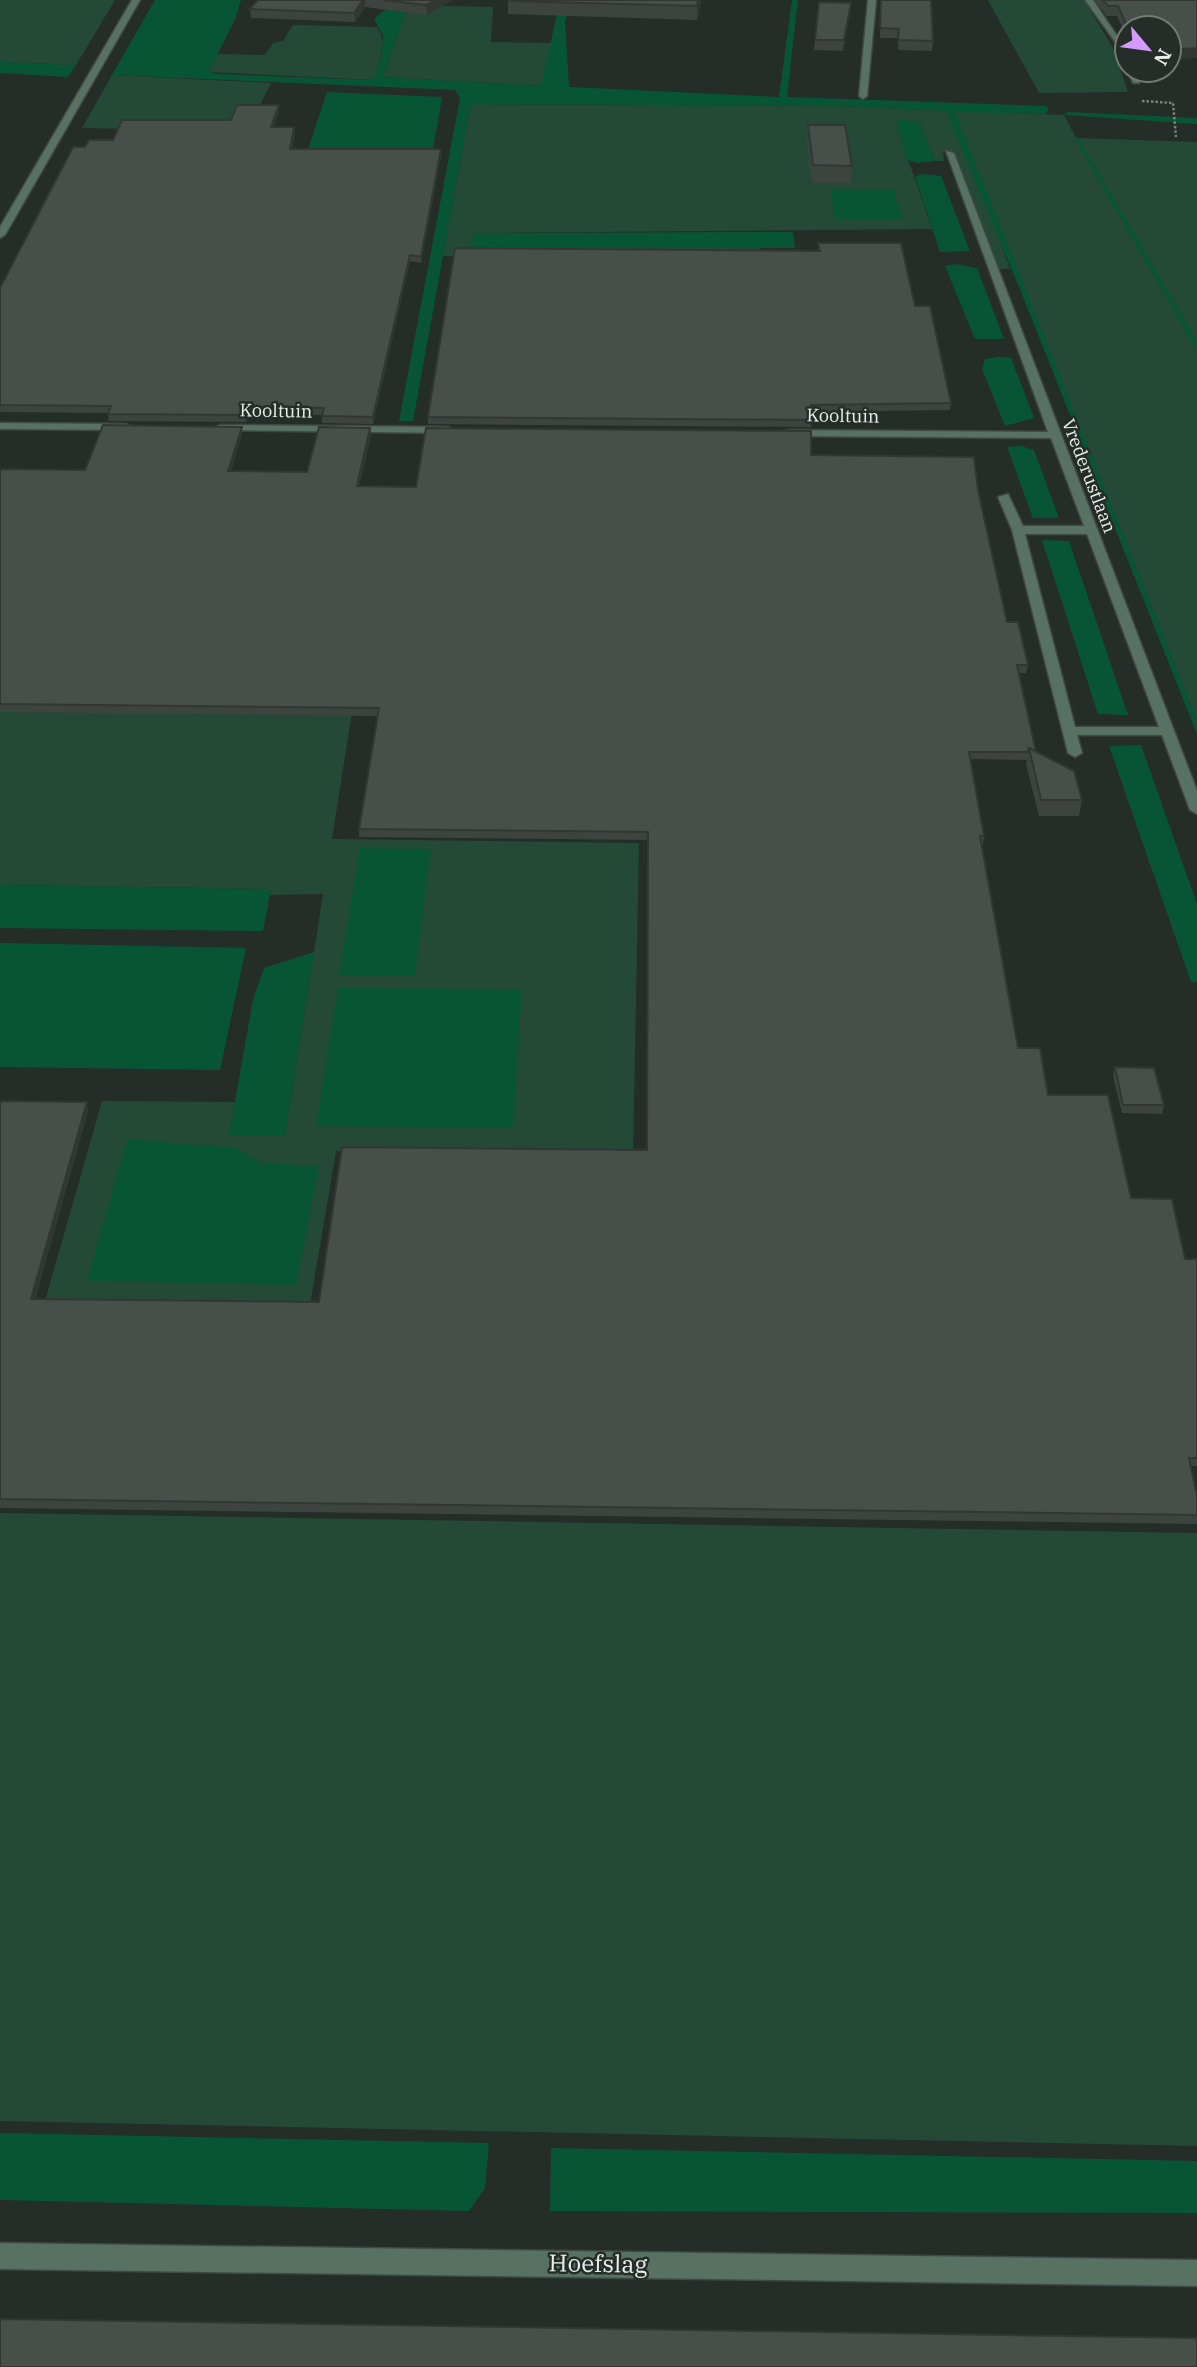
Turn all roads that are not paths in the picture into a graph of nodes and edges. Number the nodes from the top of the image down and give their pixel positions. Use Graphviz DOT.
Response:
graph roads {
  1 [pos="136,0"];
  2 [pos="872,0"];
  3 [pos="1089,0"];
  4 [pos="1113,35"];
  5 [pos="863,96"];
  6 [pos="948,153"];
  7 [pos="0,235"];
  8 [pos="0,426"];
  9 [pos="139,427"];
  10 [pos="208,428"];
  11 [pos="458,430"];
  12 [pos="777,433"];
  13 [pos="1055,435"];
  14 [pos="1004,498"];
  15 [pos="1018,530"];
  16 [pos="1091,530"];
  17 [pos="1069,731"];
  18 [pos="1167,731"];
  19 [pos="1075,754"];
  20 [pos="1197,810"];
  21 [pos="0,2256"];
  22 [pos="1197,2273"];
  1 -- 7 [label="street"];
  2 -- 5 [label="street"];
  3 -- 4 [label="lane"];
  6 -- 13 [label="street, Vrederustlaan"];
  8 -- 9 [label="street"];
  10 -- 11 [label="street, Kooltuin"];
  12 -- 13 [label="street, Kooltuin"];
  13 -- 16 [label="street, Vrederustlaan"];
  14 -- 15 [label="street"];
  15 -- 16 [label="street"];
  15 -- 17 [label="street"];
  16 -- 18 [label="street, Vrederustlaan"];
  17 -- 18 [label="street"];
  17 -- 19 [label="street"];
  18 -- 20 [label="street, Vrederustlaan"];
  21 -- 22 [label="street, Hoefslag"];
}
